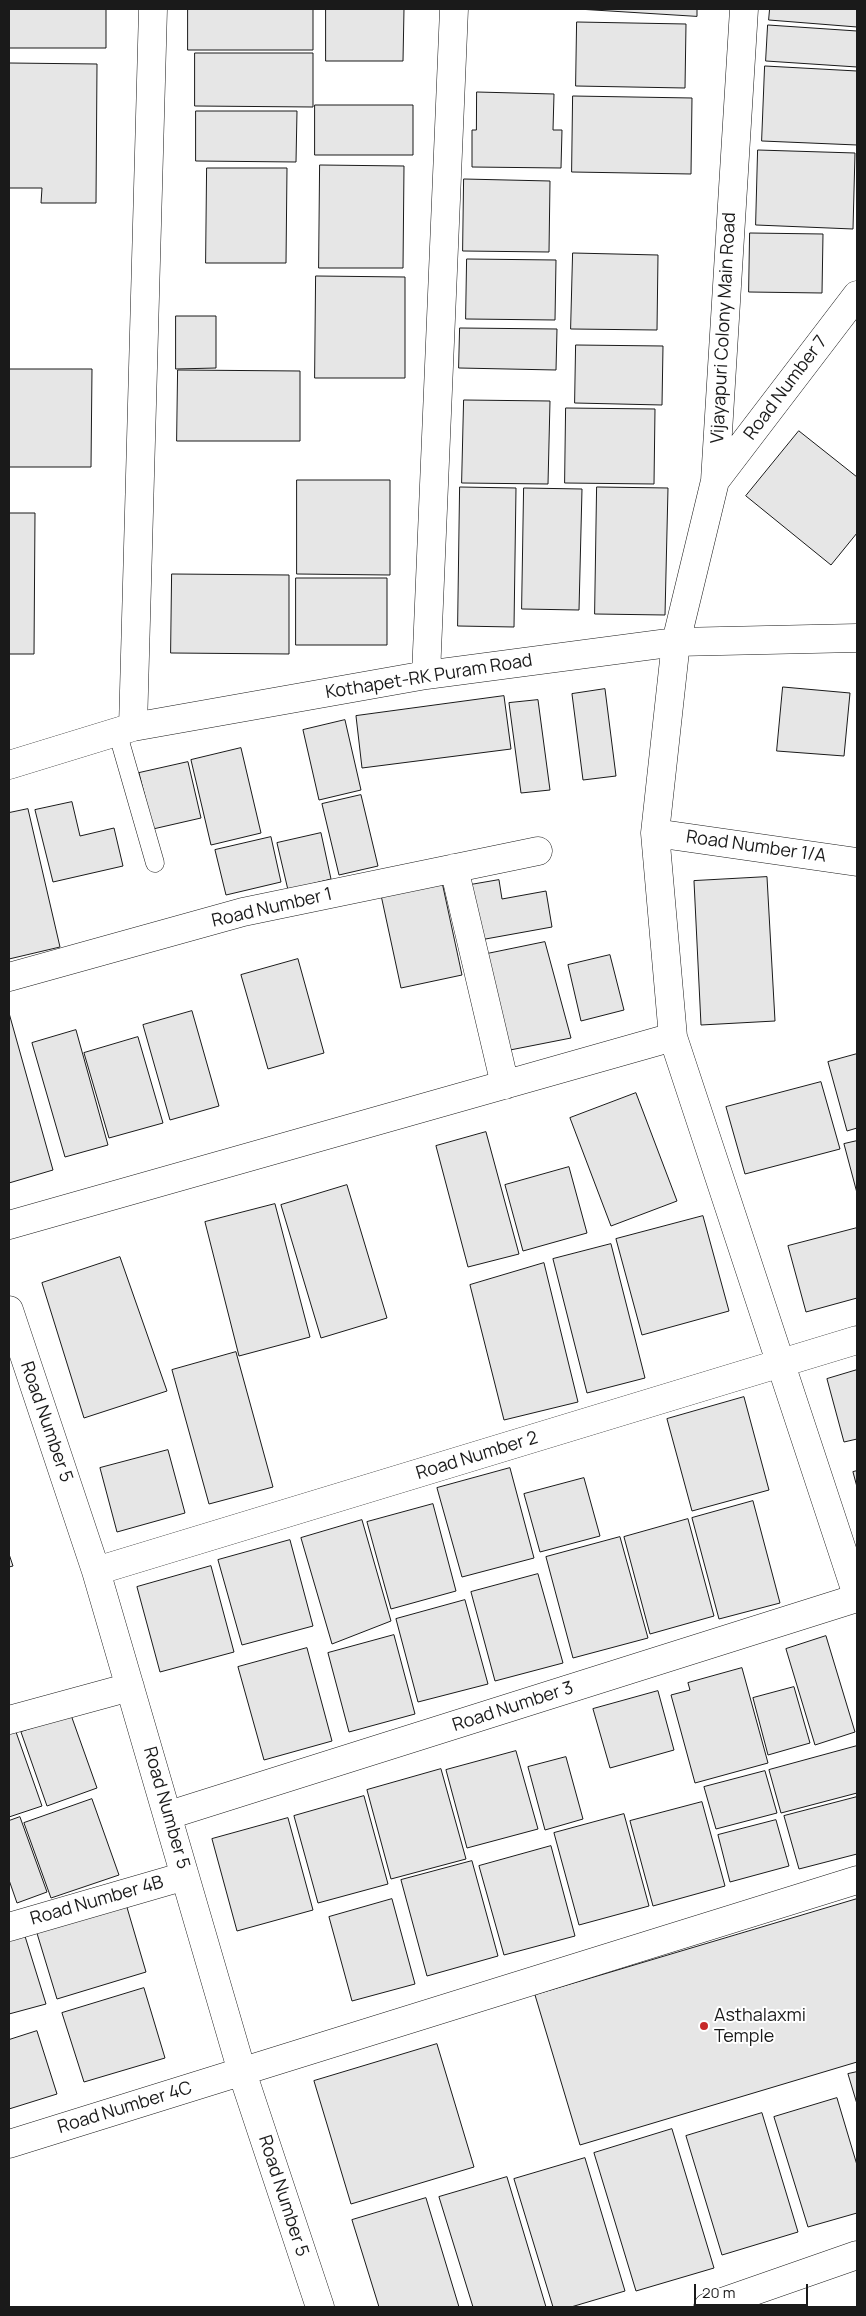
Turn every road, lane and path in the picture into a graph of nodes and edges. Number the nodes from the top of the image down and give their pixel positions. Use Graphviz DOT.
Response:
graph roads {
  1 [pos="153,9"];
  2 [pos="454,9"];
  3 [pos="744,9"];
  4 [pos="857,295"];
  5 [pos="715,481"];
  6 [pos="857,638"];
  7 [pos="676,642"];
  8 [pos="426,675"];
  9 [pos="125,729"];
  10 [pos="9,765"];
  11 [pos="655,833"];
  12 [pos="538,851"];
  13 [pos="857,862"];
  14 [pos="155,863"];
  15 [pos="454,868"];
  16 [pos="9,977"];
  17 [pos="673,1037"];
  18 [pos="504,1085"];
  19 [pos="9,1225"];
  20 [pos="9,1310"];
  21 [pos="857,1340"];
  22 [pos="781,1364"];
  23 [pos="96,1572"];
  24 [pos="857,1596"];
  25 [pos="130,1687"];
  26 [pos="9,1720"];
  27 [pos="169,1815"];
  28 [pos="185,1876"];
  29 [pos="857,1880"];
  30 [pos="9,1927"];
  31 [pos="242,2072"];
  32 [pos="9,2144"];
  33 [pos="857,2255"];
  34 [pos="320,2307"];
  35 [pos="709,2307"];
  1 -- 9 [label="street"];
  2 -- 8 [label="street"];
  3 -- 5 [label="street, Vijayapuri Colony Main Road"];
  4 -- 5 [label="street, Road Number 7"];
  5 -- 7 [label="street, Vijayapuri Colony Main Road"];
  6 -- 7 [label="street, Kothapet-RK Puram Road"];
  7 -- 8 [label="street, Kothapet-RK Puram Road"];
  7 -- 11 [label="street, Vijayapuri Colony Main Road"];
  8 -- 9 [label="street, Kothapet-RK Puram Road"];
  9 -- 10 [label="street, Kothapet-RK Puram Road"];
  9 -- 14 [label="lane"];
  11 -- 13 [label="street, Road Number 1/A"];
  11 -- 17 [label="street, Vijayapuri Colony Main Road"];
  12 -- 15 [label="street, Road Number 1"];
  15 -- 16 [label="street, Road Number 1"];
  15 -- 18 [label="street"];
  17 -- 18 [label="street"];
  17 -- 22 [label="street, Vijayapuri Colony Main Road"];
  18 -- 19 [label="street"];
  20 -- 23 [label="street, Road Number 5"];
  21 -- 22 [label="street, Road Number 2"];
  22 -- 23 [label="street, Road Number 2"];
  22 -- 24 [label="street, Vijayapuri Colony Main Road"];
  23 -- 25 [label="street, Road Number 5"];
  24 -- 27 [label="street, Road Number 3"];
  25 -- 26 [label="street"];
  25 -- 27 [label="street, Road Number 5"];
  27 -- 28 [label="street, Road Number 5"];
  28 -- 30 [label="street, Road Number 4B"];
  28 -- 31 [label="street, Road Number 5"];
  29 -- 31 [label="street, Road Number 4C"];
  31 -- 32 [label="street, Road Number 4C"];
  31 -- 34 [label="street, Road Number 5"];
  33 -- 35 [label="street"];
}
